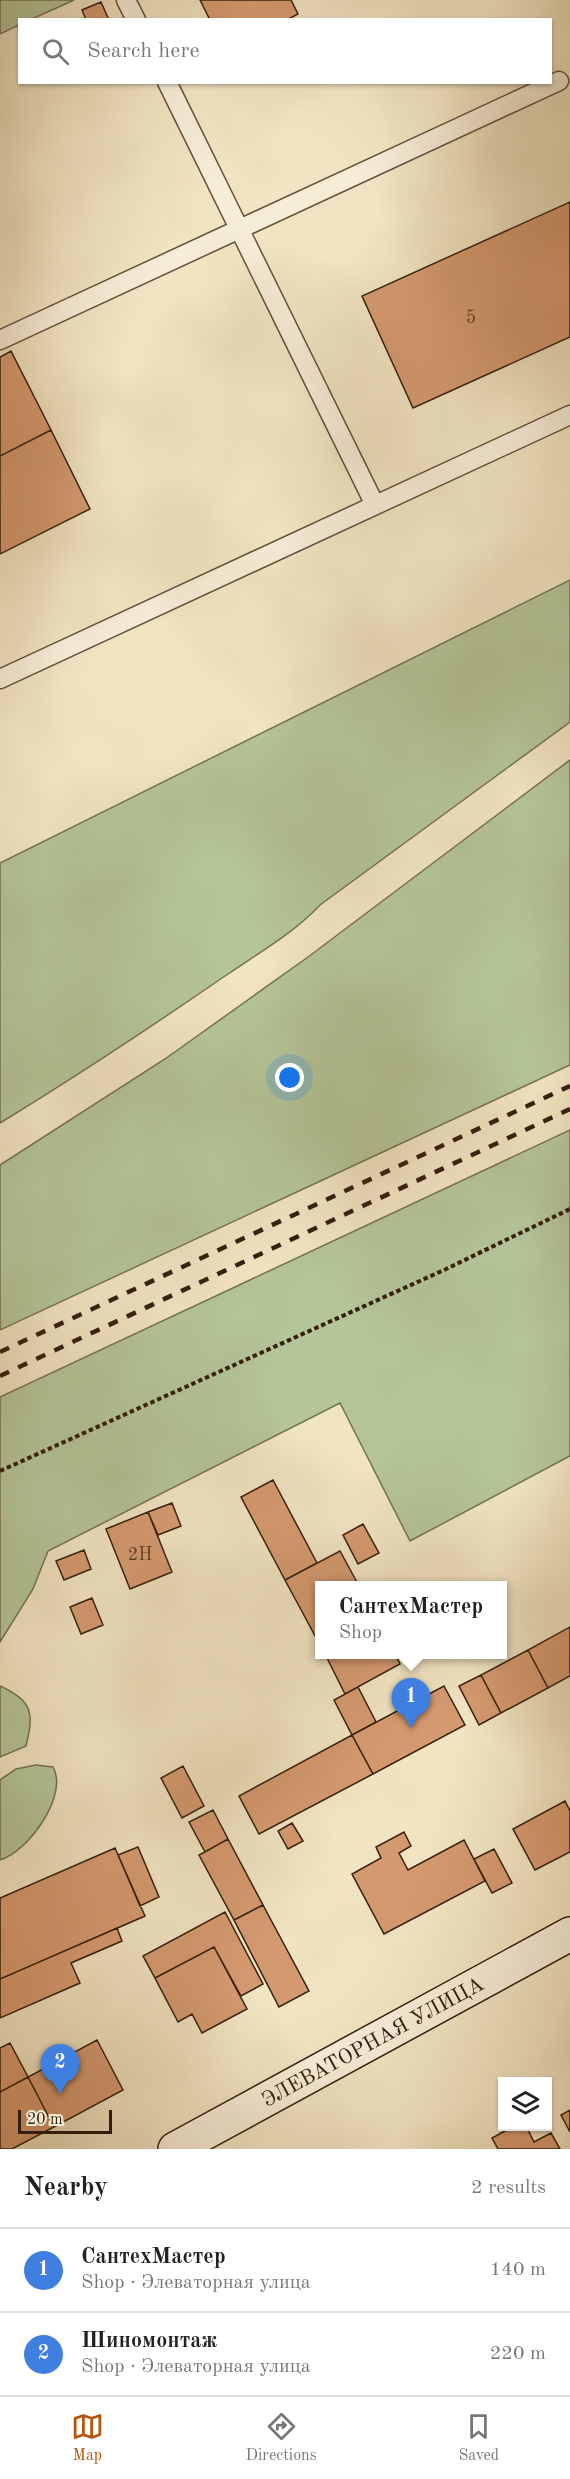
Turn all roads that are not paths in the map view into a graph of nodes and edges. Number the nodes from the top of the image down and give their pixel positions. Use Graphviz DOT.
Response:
graph roads {
  1 [pos="126,0"];
  2 [pos="135,18"];
  3 [pos="559,81"];
  4 [pos="168,84"];
  5 [pos="239,229"];
  6 [pos="0,340"];
  7 [pos="570,415"];
  8 [pos="375,505"];
  9 [pos="0,679"];
  10 [pos="570,1934"];
  11 [pos="175,2149"];
  1 -- 2 [label="lane"];
  3 -- 5 [label="lane"];
  4 -- 5 [label="lane"];
  5 -- 6 [label="lane"];
  5 -- 8 [label="lane"];
  7 -- 8 [label="lane"];
  8 -- 9 [label="lane"];
  10 -- 11 [label="street, ЭЛЕВАТОРНАЯ УЛИЦА"];
}
